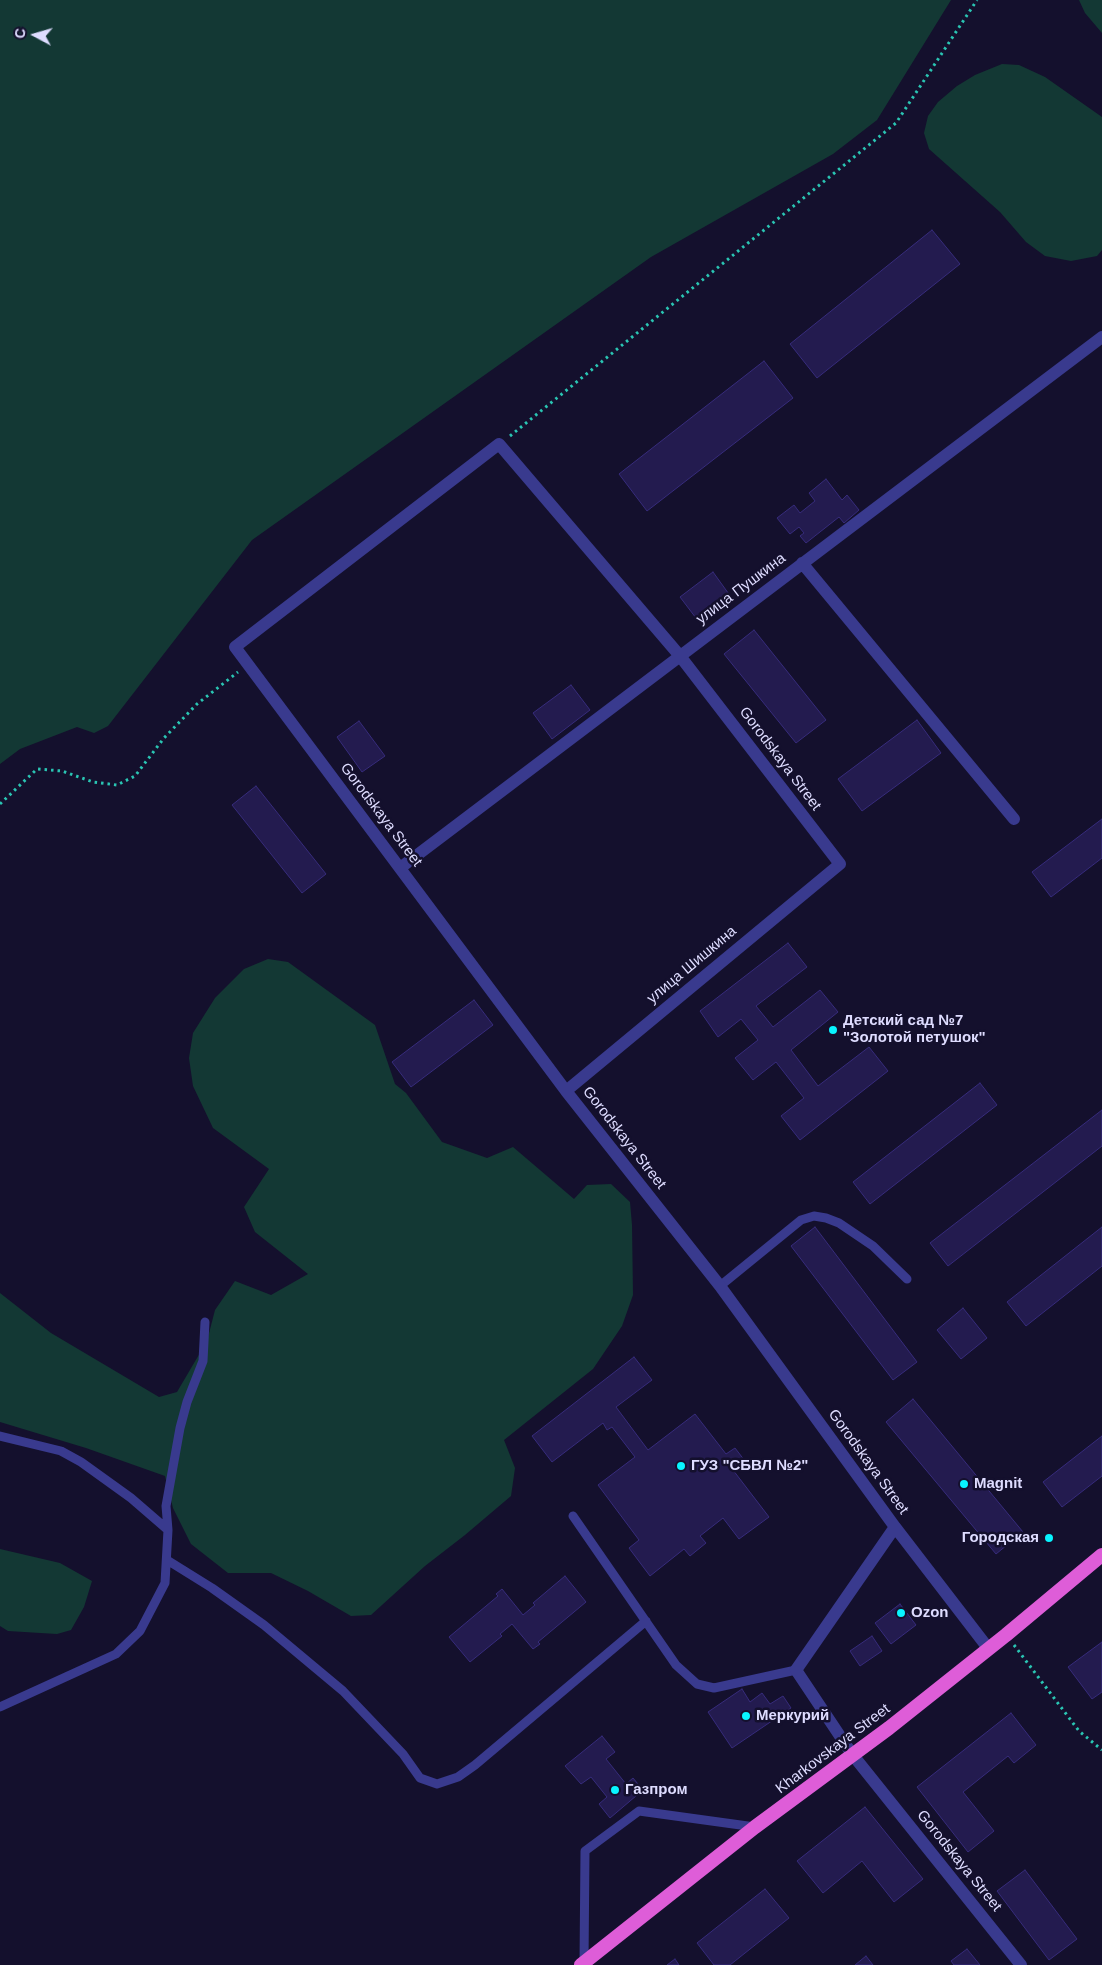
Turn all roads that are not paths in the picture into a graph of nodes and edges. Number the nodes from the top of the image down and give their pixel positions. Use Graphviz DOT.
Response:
graph roads {
  1 [pos="1102,337"];
  2 [pos="802,563"];
  3 [pos="680,656"];
  4 [pos="1014,819"];
  5 [pos="840,864"];
  6 [pos="400,868"];
  7 [pos="566,1091"];
  8 [pos="907,1279"];
  9 [pos="720,1286"];
  10 [pos="206,1322"];
  11 [pos="0,1436"];
  12 [pos="573,1516"];
  13 [pos="896,1527"];
  14 [pos="168,1530"];
  15 [pos="1102,1555"];
  16 [pos="167,1560"];
  17 [pos="646,1621"];
  18 [pos="988,1648"];
  19 [pos="796,1670"];
  20 [pos="0,1707"];
  21 [pos="852,1754"];
  22 [pos="755,1827"];
  23 [pos="582,1964"];
  24 [pos="1021,1965"];
  1 -- 2 [label="street, улица Пушкина"];
  2 -- 3 [label="street, улица Пушкина"];
  2 -- 4 [label="street"];
  3 -- 5 [label="street, Gorodskaya Street"];
  3 -- 6 [label="street, улица Пушкина"];
  3 -- 6 [label="street, Gorodskaya Street"];
  5 -- 7 [label="street, улица Шишкина"];
  6 -- 7 [label="street, Gorodskaya Street"];
  7 -- 9 [label="street, Gorodskaya Street"];
  8 -- 9 [label="lane"];
  9 -- 13 [label="street, Gorodskaya Street"];
  10 -- 14 [label="lane"];
  11 -- 14 [label="lane"];
  12 -- 17 [label="lane"];
  13 -- 18 [label="street, Gorodskaya Street"];
  13 -- 19 [label="street"];
  14 -- 16 [label="lane"];
  15 -- 18 [label="highway, Kharkovskaya Street"];
  16 -- 17 [label="lane"];
  16 -- 20 [label="lane"];
  17 -- 19 [label="lane"];
  18 -- 21 [label="highway, Kharkovskaya Street"];
  19 -- 21 [label="street, Gorodskaya Street"];
  21 -- 22 [label="highway, Kharkovskaya Street"];
  21 -- 24 [label="street, Gorodskaya Street"];
  22 -- 23 [label="highway, Kharkovskaya Street"];
  22 -- 23 [label="lane"];
}
